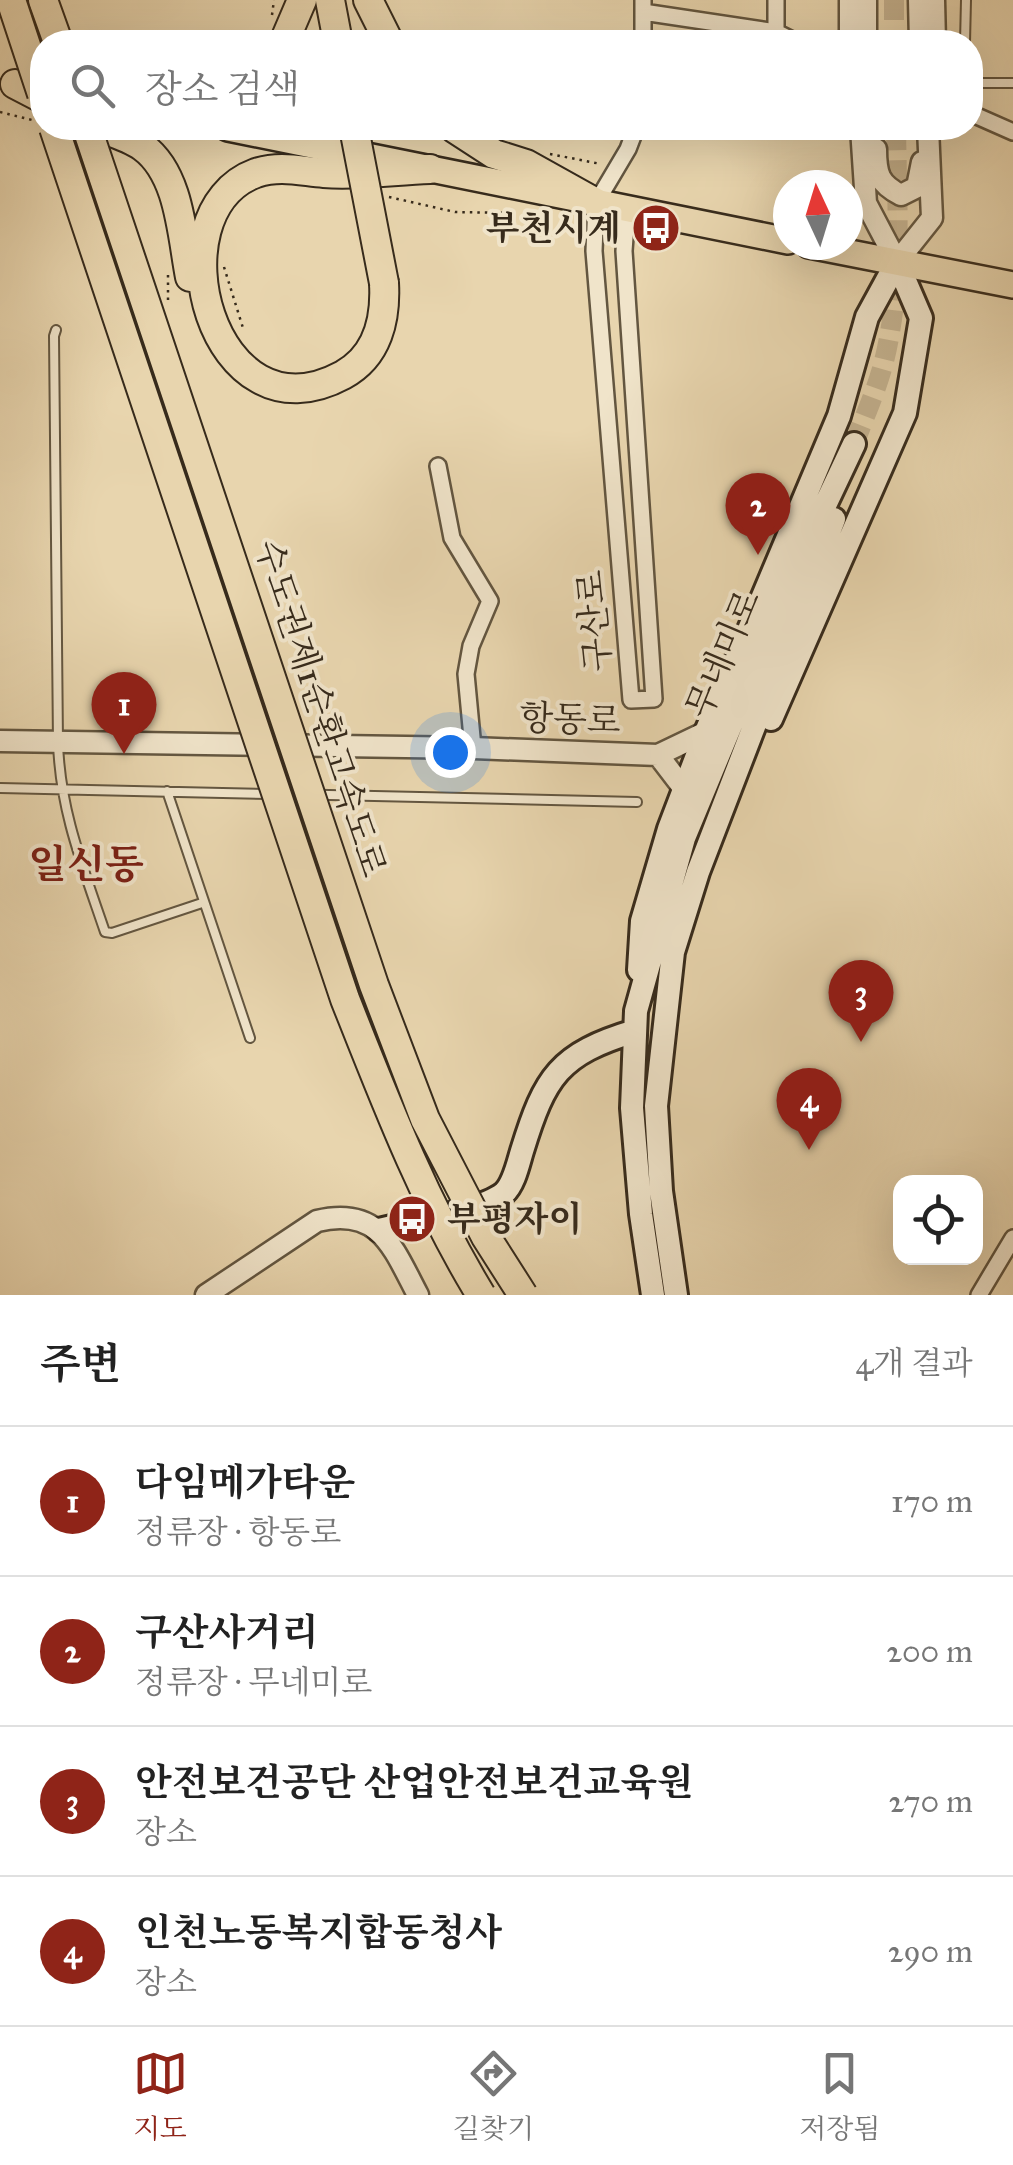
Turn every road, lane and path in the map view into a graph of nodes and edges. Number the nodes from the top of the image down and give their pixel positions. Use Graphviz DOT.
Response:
graph roads {
  1 [pos="12,0"];
  2 [pos="302,0"];
  3 [pos="330,0"];
  4 [pos="342,0"];
  5 [pos="368,0"];
  6 [pos="776,0"];
  7 [pos="850,0"];
  8 [pos="866,0"];
  9 [pos="919,0"];
  10 [pos="934,0"];
  11 [pos="966,0"];
  12 [pos="643,6"];
  13 [pos="289,30"];
  14 [pos="341,30"];
  15 [pos="343,30"];
  16 [pos="383,30"];
  17 [pos="766,30"];
  18 [pos="776,30"];
  19 [pos="850,30"];
  20 [pos="866,30"];
  21 [pos="920,30"];
  22 [pos="935,30"];
  23 [pos="965,30"];
  24 [pos="983,83"];
  25 [pos="1013,83"];
  26 [pos="30,84"];
  27 [pos="0,112"];
  28 [pos="30,119"];
  29 [pos="983,119"];
  30 [pos="1013,132"];
  31 [pos="58,140"];
  32 [pos="91,140"];
  33 [pos="127,140"];
  34 [pos="287,140"];
  35 [pos="357,140"];
  36 [pos="368,140"];
  37 [pos="472,140"];
  38 [pos="631,140"];
  39 [pos="862,140"];
  40 [pos="875,140"];
  41 [pos="921,140"];
  42 [pos="929,140"];
  43 [pos="430,169"];
  44 [pos="377,195"];
  45 [pos="596,203"];
  46 [pos="628,209"];
  47 [pos="511,213"];
  48 [pos="773,238"];
  49 [pos="863,255"];
  50 [pos="897,262"];
  51 [pos="224,266"];
  52 [pos="168,267"];
  53 [pos="390,283"];
  54 [pos="1013,285"];
  55 [pos="168,302"];
  56 [pos="243,328"];
  57 [pos="56,330"];
  58 [pos="822,454"];
  59 [pos="885,465"];
  60 [pos="438,466"];
  61 [pos="706,732"];
  62 [pos="0,740"];
  63 [pos="58,742"];
  64 [pos="473,748"];
  65 [pos="658,755"];
  66 [pos="60,787"];
  67 [pos="0,788"];
  68 [pos="684,789"];
  69 [pos="166,791"];
  70 [pos="637,802"];
  71 [pos="202,903"];
  72 [pos="666,1020"];
  73 [pos="636,1021"];
  74 [pos="250,1038"];
  75 [pos="379,1230"];
  76 [pos="1013,1238"];
  77 [pos="206,1295"];
  78 [pos="418,1295"];
  79 [pos="481,1295"];
  80 [pos="524,1295"];
  81 [pos="653,1295"];
  82 [pos="676,1295"];
  83 [pos="979,1295"];
  1 -- 26 [label="highway, bridge"];
  2 -- 13 [label="highway"];
  3 -- 14 [label="highway"];
  4 -- 15 [label="highway"];
  5 -- 16 [label="highway"];
  6 -- 18 [label="street"];
  7 -- 19 [label="street"];
  8 -- 20 [label="street"];
  9 -- 21 [label="street"];
  10 -- 22 [label="street"];
  11 -- 23 [label="lane"];
  12 -- 17 [label="street"];
  24 -- 25 [label="lane"];
  27 -- 28 [label="path"];
  29 -- 30 [label="street"];
  31 -- 79 [label="highway, 수도권제1순환고속도로, bridge"];
  32 -- 80 [label="highway, 수도권제1순환고속도로, bridge"];
  33 -- 53 [label="highway"];
  34 -- 43 [label="main road"];
  35 -- 53 [label="highway, bridge"];
  36 -- 53 [label="highway"];
  37 -- 45 [label="highway"];
  38 -- 45 [label="street"];
  39 -- 50 [label="street"];
  40 -- 41 [label="street"];
  42 -- 50 [label="street"];
  43 -- 45 [label="main road"];
  43 -- 53 [label="highway"];
  44 -- 47 [label="path"];
  45 -- 46 [label="main road"];
  45 -- 46 [label="street, 구산로"];
  46 -- 48 [label="main road"];
  49 -- 50 [label="main road"];
  50 -- 54 [label="main road"];
  50 -- 58 [label="main road"];
  50 -- 59 [label="main road"];
  51 -- 56 [label="path"];
  52 -- 55 [label="path"];
  57 -- 63 [label="lane"];
  58 -- 59 [label="main road"];
  58 -- 61 [label="main road"];
  59 -- 72 [label="main road"];
  60 -- 64 [label="street"];
  61 -- 65 [label="street, 항동로"];
  61 -- 68 [label="main road"];
  62 -- 63 [label="street, 항동로"];
  63 -- 64 [label="street, 항동로"];
  63 -- 66 [label="lane"];
  64 -- 65 [label="street, 항동로"];
  65 -- 68 [label="street, 항동로"];
  66 -- 67 [label="lane"];
  66 -- 69 [label="lane"];
  66 -- 71 [label="lane"];
  68 -- 73 [label="main road"];
  69 -- 70 [label="lane"];
  69 -- 71 [label="lane"];
  71 -- 74 [label="lane"];
  72 -- 73 [label="main road, 무네미로"];
  72 -- 82 [label="main road, 무네미로"];
  73 -- 75 [label="main road"];
  73 -- 81 [label="main road, 무네미로"];
  75 -- 77 [label="street"];
  75 -- 78 [label="street"];
  76 -- 83 [label="street"];
}
